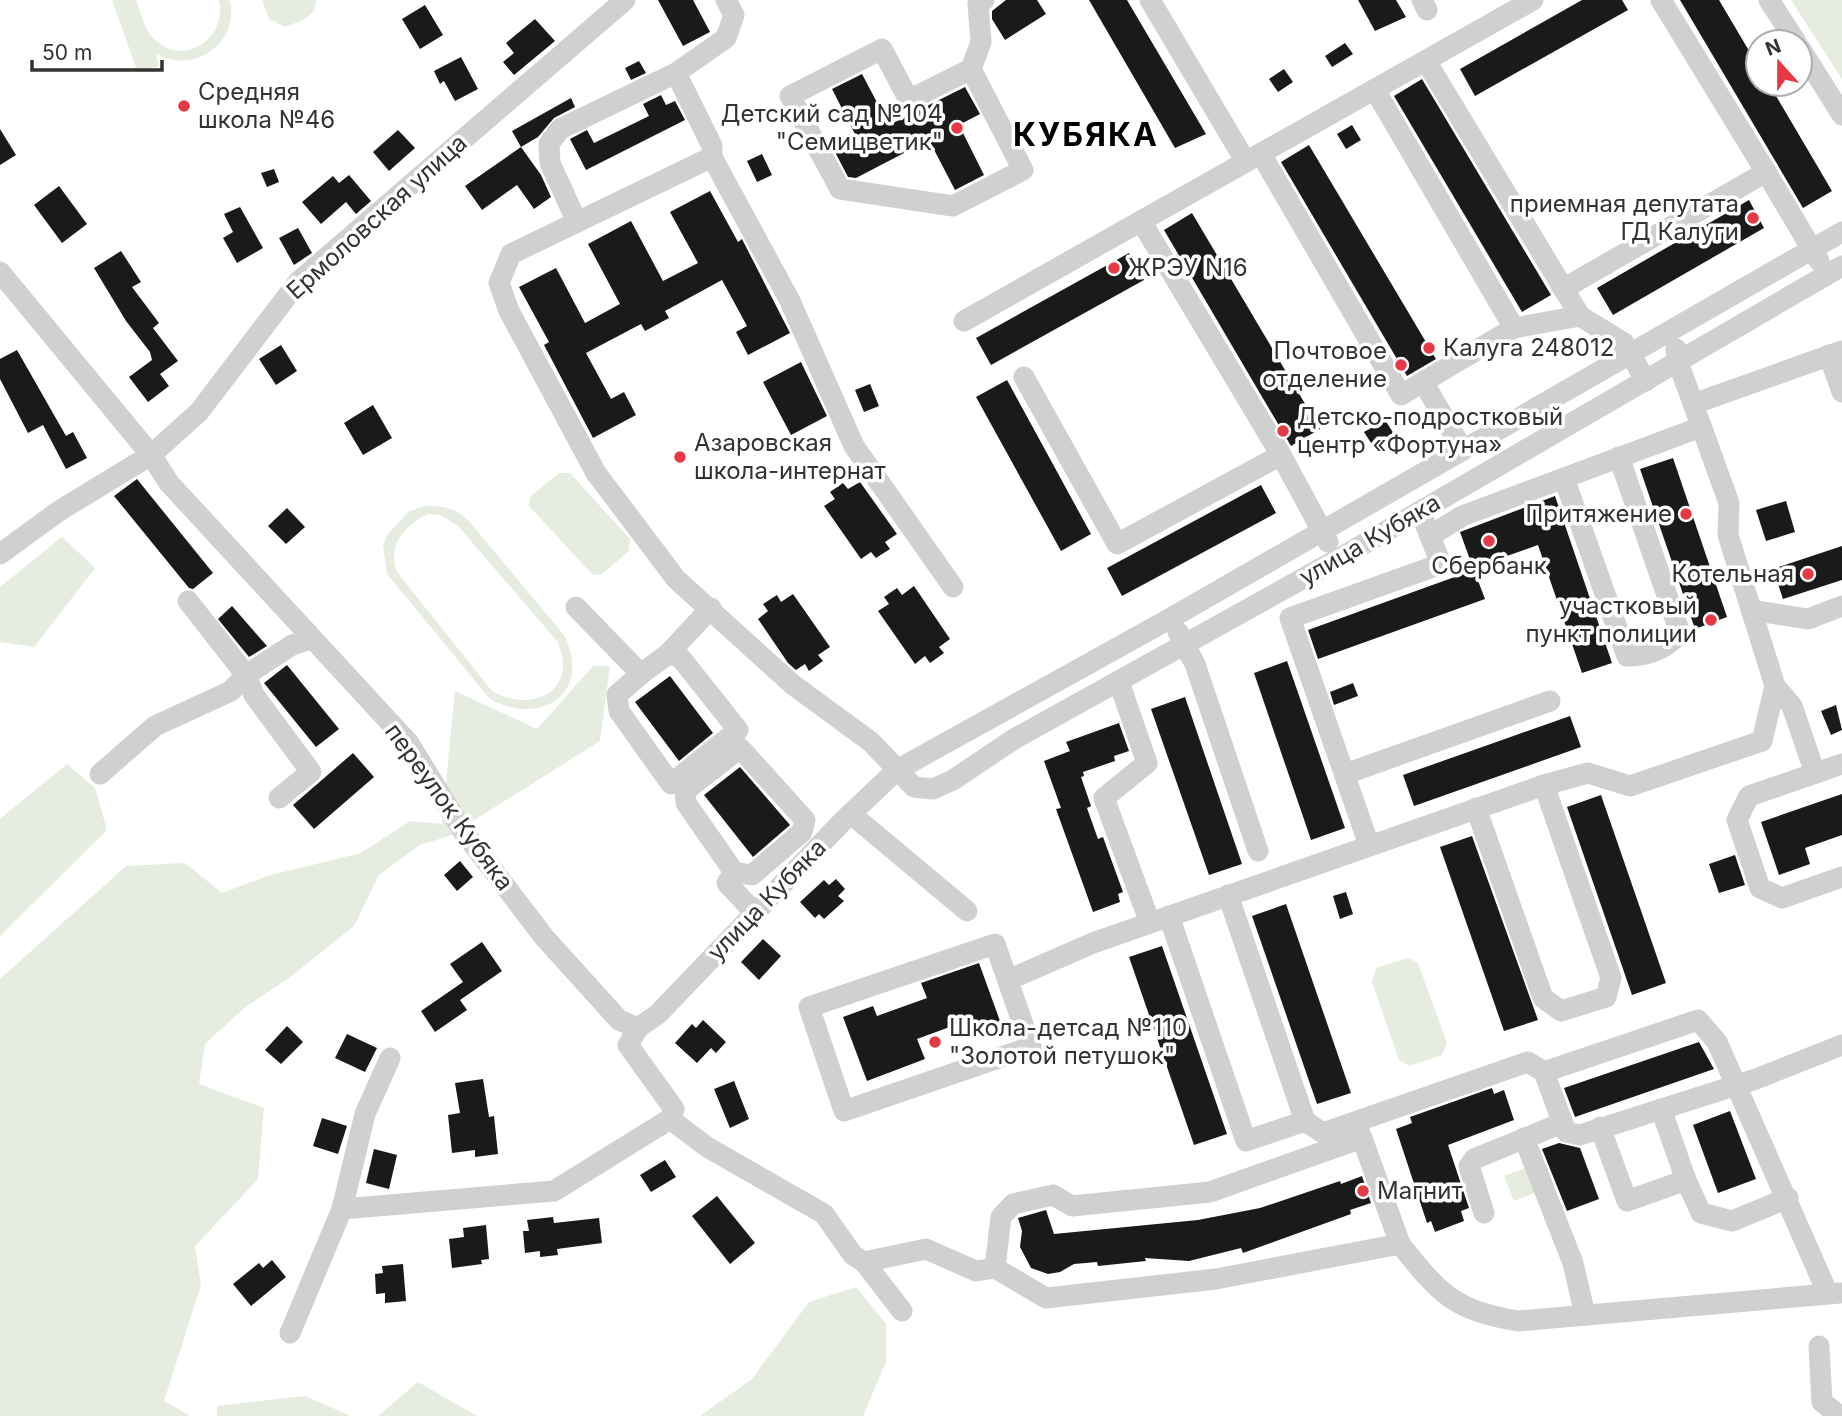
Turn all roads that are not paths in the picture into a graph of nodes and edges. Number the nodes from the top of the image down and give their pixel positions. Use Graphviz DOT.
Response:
graph roads {
  1 [pos="625,0"];
  2 [pos="726,0"];
  3 [pos="984,0"];
  4 [pos="1150,0"];
  5 [pos="1533,0"];
  6 [pos="1661,0"];
  7 [pos="1769,0"];
  8 [pos="1787,28"];
  9 [pos="1426,61"];
  10 [pos="971,69"];
  11 [pos="1814,70"];
  12 [pos="676,73"];
  13 [pos="1375,90"];
  14 [pos="1842,115"];
  15 [pos="712,157"];
  16 [pos="1253,158"];
  17 [pos="1766,172"];
  18 [pos="1141,221"];
  19 [pos="578,222"];
  20 [pos="1842,232"];
  21 [pos="1812,249"];
  22 [pos="1835,270"];
  23 [pos="0,272"];
  24 [pos="1563,289"];
  25 [pos="1580,316"];
  26 [pos="964,321"];
  27 [pos="1514,328"];
  28 [pos="1674,329"];
  29 [pos="1835,353"];
  30 [pos="1631,354"];
  31 [pos="1678,362"];
  32 [pos="1024,377"];
  33 [pos="1646,381"];
  34 [pos="1423,382"];
  35 [pos="1842,392"];
  36 [pos="1693,404"];
  37 [pos="1701,427"];
  38 [pos="1464,450"];
  39 [pos="151,455"];
  40 [pos="1281,455"];
  41 [pos="1619,457"];
  42 [pos="1564,478"];
  43 [pos="1420,511"];
  44 [pos="1322,532"];
  45 [pos="1430,536"];
  46 [pos="0,554"];
  47 [pos="1338,559"];
  48 [pos="953,587"];
  49 [pos="1280,591"];
  50 [pos="188,601"];
  51 [pos="1842,606"];
  52 [pos="576,607"];
  53 [pos="710,608"];
  54 [pos="1751,610"];
  55 [pos="1171,618"];
  56 [pos="1290,618"];
  57 [pos="310,639"];
  58 [pos="1185,645"];
  59 [pos="668,654"];
  60 [pos="641,674"];
  61 [pos="246,675"];
  62 [pos="1119,682"];
  63 [pos="1775,686"];
  64 [pos="1550,701"];
  65 [pos="1842,764"];
  66 [pos="897,771"];
  67 [pos="1815,773"];
  68 [pos="100,774"];
  69 [pos="1345,775"];
  70 [pos="1544,785"];
  71 [pos="279,798"];
  72 [pos="1476,808"];
  73 [pos="851,814"];
  74 [pos="1369,845"];
  75 [pos="1258,850"];
  76 [pos="734,872"];
  77 [pos="1842,877"];
  78 [pos="1228,895"];
  79 [pos="967,911"];
  80 [pos="755,913"];
  81 [pos="1159,919"];
  82 [pos="1007,980"];
  83 [pos="638,1028"];
  84 [pos="1842,1045"];
  85 [pos="390,1058"];
  86 [pos="1544,1072"];
  87 [pos="1736,1084"];
  88 [pos="1661,1109"];
  89 [pos="670,1119"];
  90 [pos="1305,1121"];
  91 [pos="1562,1123"];
  92 [pos="1600,1128"];
  93 [pos="1524,1138"];
  94 [pos="1686,1180"];
  95 [pos="1788,1198"];
  96 [pos="342,1209"];
  97 [pos="1484,1213"];
  98 [pos="1400,1244"];
  99 [pos="864,1262"];
  100 [pos="995,1268"];
  101 [pos="1835,1293"];
  102 [pos="902,1311"];
  103 [pos="1585,1315"];
  104 [pos="289,1333"];
  105 [pos="1819,1346"];
  106 [pos="1840,1416"];
  1 -- 39 [label="street, Ермоловская улица"];
  2 -- 12 [label="street"];
  3 -- 10 [label="street"];
  4 -- 16 [label="street"];
  5 -- 9 [label="street"];
  6 -- 17 [label="street"];
  7 -- 8 [label="street"];
  9 -- 13 [label="street"];
  9 -- 24 [label="street"];
  10 -- 10 [label="street"];
  11 -- 14 [label="street"];
  12 -- 15 [label="street"];
  12 -- 19 [label="street"];
  13 -- 16 [label="street"];
  13 -- 27 [label="street"];
  15 -- 19 [label="street"];
  15 -- 48 [label="street"];
  16 -- 18 [label="street"];
  16 -- 34 [label="street"];
  17 -- 21 [label="street"];
  17 -- 24 [label="street"];
  18 -- 26 [label="street"];
  18 -- 40 [label="street"];
  19 -- 53 [label="street"];
  20 -- 21 [label="street, улица Кубяка"];
  21 -- 22 [label="street"];
  21 -- 28 [label="street, улица Кубяка"];
  22 -- 31 [label="street, улица Кубяка"];
  23 -- 39 [label="street"];
  24 -- 25 [label="street"];
  25 -- 27 [label="street"];
  25 -- 30 [label="street"];
  27 -- 34 [label="street"];
  28 -- 30 [label="street, улица Кубяка"];
  28 -- 31 [label="street"];
  29 -- 35 [label="street"];
  29 -- 36 [label="street"];
  30 -- 33 [label="street"];
  30 -- 38 [label="street, улица Кубяка"];
  31 -- 33 [label="street, улица Кубяка"];
  31 -- 36 [label="street"];
  32 -- 40 [label="street"];
  33 -- 43 [label="street, улица Кубяка"];
  34 -- 38 [label="street"];
  36 -- 37 [label="street"];
  37 -- 41 [label="street"];
  37 -- 54 [label="street"];
  38 -- 44 [label="street, улица Кубяка"];
  39 -- 46 [label="street, Ермоловская улица"];
  39 -- 57 [label="street, переулок Кубяка"];
  40 -- 44 [label="street"];
  41 -- 42 [label="street"];
  41 -- 42 [label="street"];
  42 -- 45 [label="street"];
  43 -- 45 [label="street"];
  43 -- 47 [label="street, улица Кубяка"];
  44 -- 47 [label="street"];
  44 -- 55 [label="street, улица Кубяка"];
  45 -- 56 [label="street"];
  47 -- 49 [label="street, улица Кубяка"];
  49 -- 56 [label="street"];
  49 -- 58 [label="street, улица Кубяка"];
  50 -- 61 [label="street"];
  51 -- 54 [label="street"];
  52 -- 60 [label="street"];
  53 -- 59 [label="street"];
  53 -- 66 [label="street"];
  54 -- 63 [label="street"];
  55 -- 58 [label="street"];
  55 -- 66 [label="street, улица Кубяка"];
  56 -- 69 [label="street"];
  57 -- 61 [label="street"];
  57 -- 83 [label="street, переулок Кубяка"];
  58 -- 62 [label="street, улица Кубяка"];
  58 -- 75 [label="street"];
  59 -- 60 [label="street"];
  59 -- 60 [label="street"];
  61 -- 68 [label="street"];
  61 -- 71 [label="street"];
  62 -- 66 [label="street, улица Кубяка"];
  62 -- 81 [label="street"];
  63 -- 67 [label="street"];
  63 -- 70 [label="street"];
  64 -- 69 [label="street"];
  65 -- 67 [label="street"];
  66 -- 73 [label="street, улица Кубяка"];
  67 -- 77 [label="street"];
  69 -- 74 [label="street"];
  70 -- 72 [label="street"];
  70 -- 72 [label="street"];
  72 -- 74 [label="street"];
  73 -- 79 [label="street"];
  73 -- 80 [label="street, улица Кубяка"];
  74 -- 78 [label="street"];
  76 -- 76 [label="street"];
  76 -- 80 [label="street"];
  78 -- 81 [label="street"];
  78 -- 90 [label="street"];
  80 -- 83 [label="street, улица Кубяка"];
  81 -- 82 [label="street"];
  81 -- 90 [label="street"];
  82 -- 82 [label="street"];
  83 -- 89 [label="street"];
  84 -- 87 [label="street"];
  85 -- 96 [label="street"];
  86 -- 87 [label="street"];
  86 -- 90 [label="street"];
  86 -- 91 [label="street"];
  87 -- 88 [label="street"];
  87 -- 95 [label="street"];
  88 -- 92 [label="street"];
  88 -- 94 [label="street"];
  89 -- 96 [label="street"];
  89 -- 99 [label="street"];
  91 -- 92 [label="street"];
  91 -- 93 [label="street"];
  92 -- 94 [label="street"];
  93 -- 97 [label="street"];
  93 -- 103 [label="street"];
  94 -- 95 [label="street"];
  95 -- 101 [label="street"];
  96 -- 104 [label="street"];
  98 -- 100 [label="street"];
  98 -- 100 [label="street"];
  98 -- 103 [label="street"];
  99 -- 100 [label="street"];
  99 -- 102 [label="street"];
  101 -- 103 [label="street"];
  105 -- 106 [label="street"];
}
